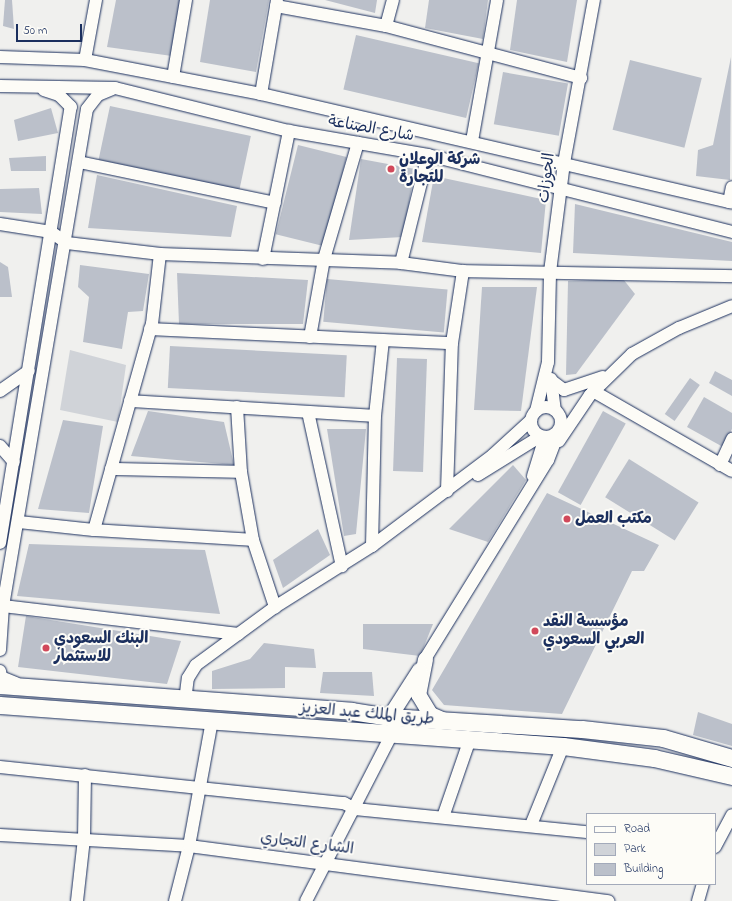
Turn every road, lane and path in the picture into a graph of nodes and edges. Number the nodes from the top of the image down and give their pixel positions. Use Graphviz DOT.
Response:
graph roads {
  1 [pos="96,0"];
  2 [pos="186,0"];
  3 [pos="393,0"];
  4 [pos="497,0"];
  5 [pos="594,0"];
  6 [pos="276,3"];
  7 [pos="386,26"];
  8 [pos="489,53"];
  9 [pos="0,57"];
  10 [pos="85,60"];
  11 [pos="173,77"];
  12 [pos="581,78"];
  13 [pos="0,86"];
  14 [pos="32,86"];
  15 [pos="115,88"];
  16 [pos="261,94"];
  17 [pos="289,131"];
  18 [pos="472,141"];
  19 [pos="358,143"];
  20 [pos="428,155"];
  21 [pos="79,162"];
  22 [pos="564,163"];
  23 [pos="732,187"];
  24 [pos="563,188"];
  25 [pos="275,203"];
  26 [pos="730,203"];
  27 [pos="0,224"];
  28 [pos="51,232"];
  29 [pos="732,232"];
  30 [pos="67,243"];
  31 [pos="160,254"];
  32 [pos="264,259"];
  33 [pos="324,259"];
  34 [pos="401,263"];
  35 [pos="463,271"];
  36 [pos="550,272"];
  37 [pos="732,276"];
  38 [pos="732,306"];
  39 [pos="150,329"];
  40 [pos="310,337"];
  41 [pos="383,340"];
  42 [pos="452,343"];
  43 [pos="548,362"];
  44 [pos="29,371"];
  45 [pos="606,376"];
  46 [pos="552,381"];
  47 [pos="0,391"];
  48 [pos="593,391"];
  49 [pos="130,401"];
  50 [pos="237,407"];
  51 [pos="555,410"];
  52 [pos="577,411"];
  53 [pos="308,412"];
  54 [pos="375,416"];
  55 [pos="534,416"];
  56 [pos="560,429"];
  57 [pos="543,437"];
  58 [pos="732,439"];
  59 [pos="0,446"];
  60 [pos="548,460"];
  61 [pos="14,462"];
  62 [pos="720,465"];
  63 [pos="111,469"];
  64 [pos="241,472"];
  65 [pos="732,472"];
  66 [pos="447,491"];
  67 [pos="528,492"];
  68 [pos="19,522"];
  69 [pos="94,530"];
  70 [pos="253,540"];
  71 [pos="0,543"];
  72 [pos="372,546"];
  73 [pos="342,566"];
  74 [pos="3,606"];
  75 [pos="275,607"];
  76 [pos="238,634"];
  77 [pos="0,650"];
  78 [pos="425,659"];
  79 [pos="0,671"];
  80 [pos="0,685"];
  81 [pos="25,686"];
  82 [pos="185,701"];
  83 [pos="0,705"];
  84 [pos="212,721"];
  85 [pos="444,721"];
  86 [pos="391,726"];
  87 [pos="470,739"];
  88 [pos="564,746"];
  89 [pos="732,758"];
  90 [pos="0,767"];
  91 [pos="85,775"];
  92 [pos="732,776"];
  93 [pos="200,787"];
  94 [pos="355,809"];
  95 [pos="732,815"];
  96 [pos="443,817"];
  97 [pos="531,825"];
  98 [pos="586,832"];
  99 [pos="0,835"];
  100 [pos="84,839"];
  101 [pos="716,845"];
  102 [pos="189,846"];
  103 [pos="325,863"];
  104 [pos="703,885"];
  105 [pos="568,898"];
  106 [pos="77,901"];
  107 [pos="175,901"];
  108 [pos="306,901"];
  109 [pos="608,901"];
  110 [pos="698,901"];
  1 -- 10 [label="street"];
  2 -- 11 [label="street"];
  3 -- 7 [label="street"];
  4 -- 8 [label="street"];
  5 -- 12 [label="street, الجوزات"];
  6 -- 7 [label="street"];
  6 -- 16 [label="street"];
  7 -- 8 [label="street"];
  8 -- 12 [label="street"];
  8 -- 18 [label="street"];
  9 -- 10 [label="street, شارع الصناعة"];
  10 -- 11 [label="street, شارع الصناعة"];
  11 -- 16 [label="street, شارع الصناعة"];
  12 -- 22 [label="street, الجوزات"];
  13 -- 14 [label="street, شارع الصناعة"];
  14 -- 15 [label="street, شارع الصناعة"];
  14 -- 28 [label="street"];
  15 -- 17 [label="street, شارع الصناعة"];
  15 -- 21 [label="street"];
  16 -- 18 [label="street, شارع الصناعة"];
  17 -- 19 [label="street, شارع الصناعة"];
  17 -- 25 [label="street"];
  18 -- 22 [label="street, شارع الصناعة"];
  19 -- 20 [label="street, شارع الصناعة"];
  19 -- 33 [label="street"];
  20 -- 24 [label="street, شارع الصناعة"];
  20 -- 34 [label="street"];
  21 -- 25 [label="street"];
  21 -- 30 [label="street"];
  22 -- 24 [label="street, الجوزات"];
  22 -- 26 [label="street, شارع الصناعة"];
  23 -- 26 [label="street"];
  24 -- 29 [label="street, شارع الصناعة"];
  24 -- 36 [label="street, الجوزات"];
  25 -- 32 [label="street"];
  27 -- 28 [label="street"];
  28 -- 30 [label="street"];
  28 -- 44 [label="street"];
  30 -- 31 [label="street"];
  30 -- 68 [label="street"];
  31 -- 32 [label="street"];
  31 -- 39 [label="street"];
  32 -- 33 [label="street"];
  33 -- 34 [label="street"];
  33 -- 40 [label="street"];
  34 -- 35 [label="street"];
  35 -- 36 [label="street"];
  35 -- 42 [label="street"];
  36 -- 37 [label="street"];
  36 -- 43 [label="street, الجوزات"];
  38 -- 45 [label="street"];
  39 -- 40 [label="street"];
  39 -- 49 [label="street"];
  40 -- 41 [label="street"];
  41 -- 42 [label="street"];
  41 -- 54 [label="street"];
  42 -- 66 [label="street"];
  43 -- 46 [label="street"];
  43 -- 55 [label="street"];
  44 -- 47 [label="street"];
  44 -- 61 [label="street"];
  45 -- 46 [label="street"];
  45 -- 48 [label="street"];
  46 -- 51 [label="street"];
  48 -- 52 [label="street"];
  48 -- 62 [label="street"];
  49 -- 50 [label="street"];
  49 -- 63 [label="street"];
  50 -- 53 [label="street"];
  50 -- 64 [label="street"];
  51 -- 55 [label="street"];
  51 -- 56 [label="street"];
  52 -- 56 [label="street"];
  52 -- 60 [label="street"];
  53 -- 54 [label="street"];
  53 -- 73 [label="street"];
  54 -- 72 [label="street"];
  55 -- 57 [label="street"];
  55 -- 66 [label="street"];
  56 -- 57 [label="street"];
  56 -- 60 [label="street"];
  57 -- 66 [label="street"];
  57 -- 67 [label="street"];
  58 -- 62 [label="street"];
  59 -- 61 [label="street"];
  60 -- 67 [label="street"];
  61 -- 71 [label="street"];
  62 -- 65 [label="street"];
  63 -- 64 [label="street"];
  63 -- 69 [label="street"];
  64 -- 70 [label="street"];
  66 -- 72 [label="street"];
  67 -- 78 [label="street"];
  68 -- 69 [label="street"];
  68 -- 74 [label="street"];
  69 -- 70 [label="street"];
  70 -- 75 [label="street"];
  72 -- 73 [label="street"];
  73 -- 75 [label="street"];
  74 -- 76 [label="street"];
  74 -- 77 [label="street"];
  75 -- 76 [label="street"];
  76 -- 82 [label="street"];
  78 -- 85 [label="main road"];
  78 -- 86 [label="main road"];
  79 -- 81 [label="street"];
  80 -- 81 [label="highway, طريق الملك عبد العزيز"];
  81 -- 82 [label="highway, طريق الملك عبد العزيز"];
  82 -- 86 [label="highway, طريق الملك عبد العزيز"];
  83 -- 84 [label="highway, طريق الملك عبد العزيز"];
  84 -- 86 [label="highway, طريق الملك عبد العزيز"];
  84 -- 93 [label="street"];
  85 -- 86 [label="highway, طريق الملك عبد العزيز"];
  85 -- 89 [label="highway, طريق الملك عبد العزيز"];
  86 -- 87 [label="highway, طريق الملك عبد العزيز"];
  86 -- 94 [label="street"];
  87 -- 88 [label="highway, طريق الملك عبد العزيز"];
  87 -- 96 [label="street"];
  88 -- 92 [label="highway, طريق الملك عبد العزيز"];
  88 -- 97 [label="street"];
  90 -- 91 [label="street"];
  91 -- 93 [label="street"];
  91 -- 100 [label="street"];
  93 -- 94 [label="street"];
  93 -- 102 [label="street"];
  94 -- 96 [label="street"];
  94 -- 103 [label="street"];
  95 -- 101 [label="street"];
  96 -- 97 [label="street"];
  97 -- 98 [label="street"];
  99 -- 100 [label="street, الشارع التجاري"];
  100 -- 102 [label="street, الشارع التجاري"];
  100 -- 106 [label="street"];
  102 -- 103 [label="street, الشارع التجاري"];
  102 -- 107 [label="street"];
  103 -- 105 [label="street, الشارع التجاري"];
  103 -- 108 [label="street"];
  104 -- 110 [label="street"];
  105 -- 109 [label="street, الشارع التجاري"];
}
